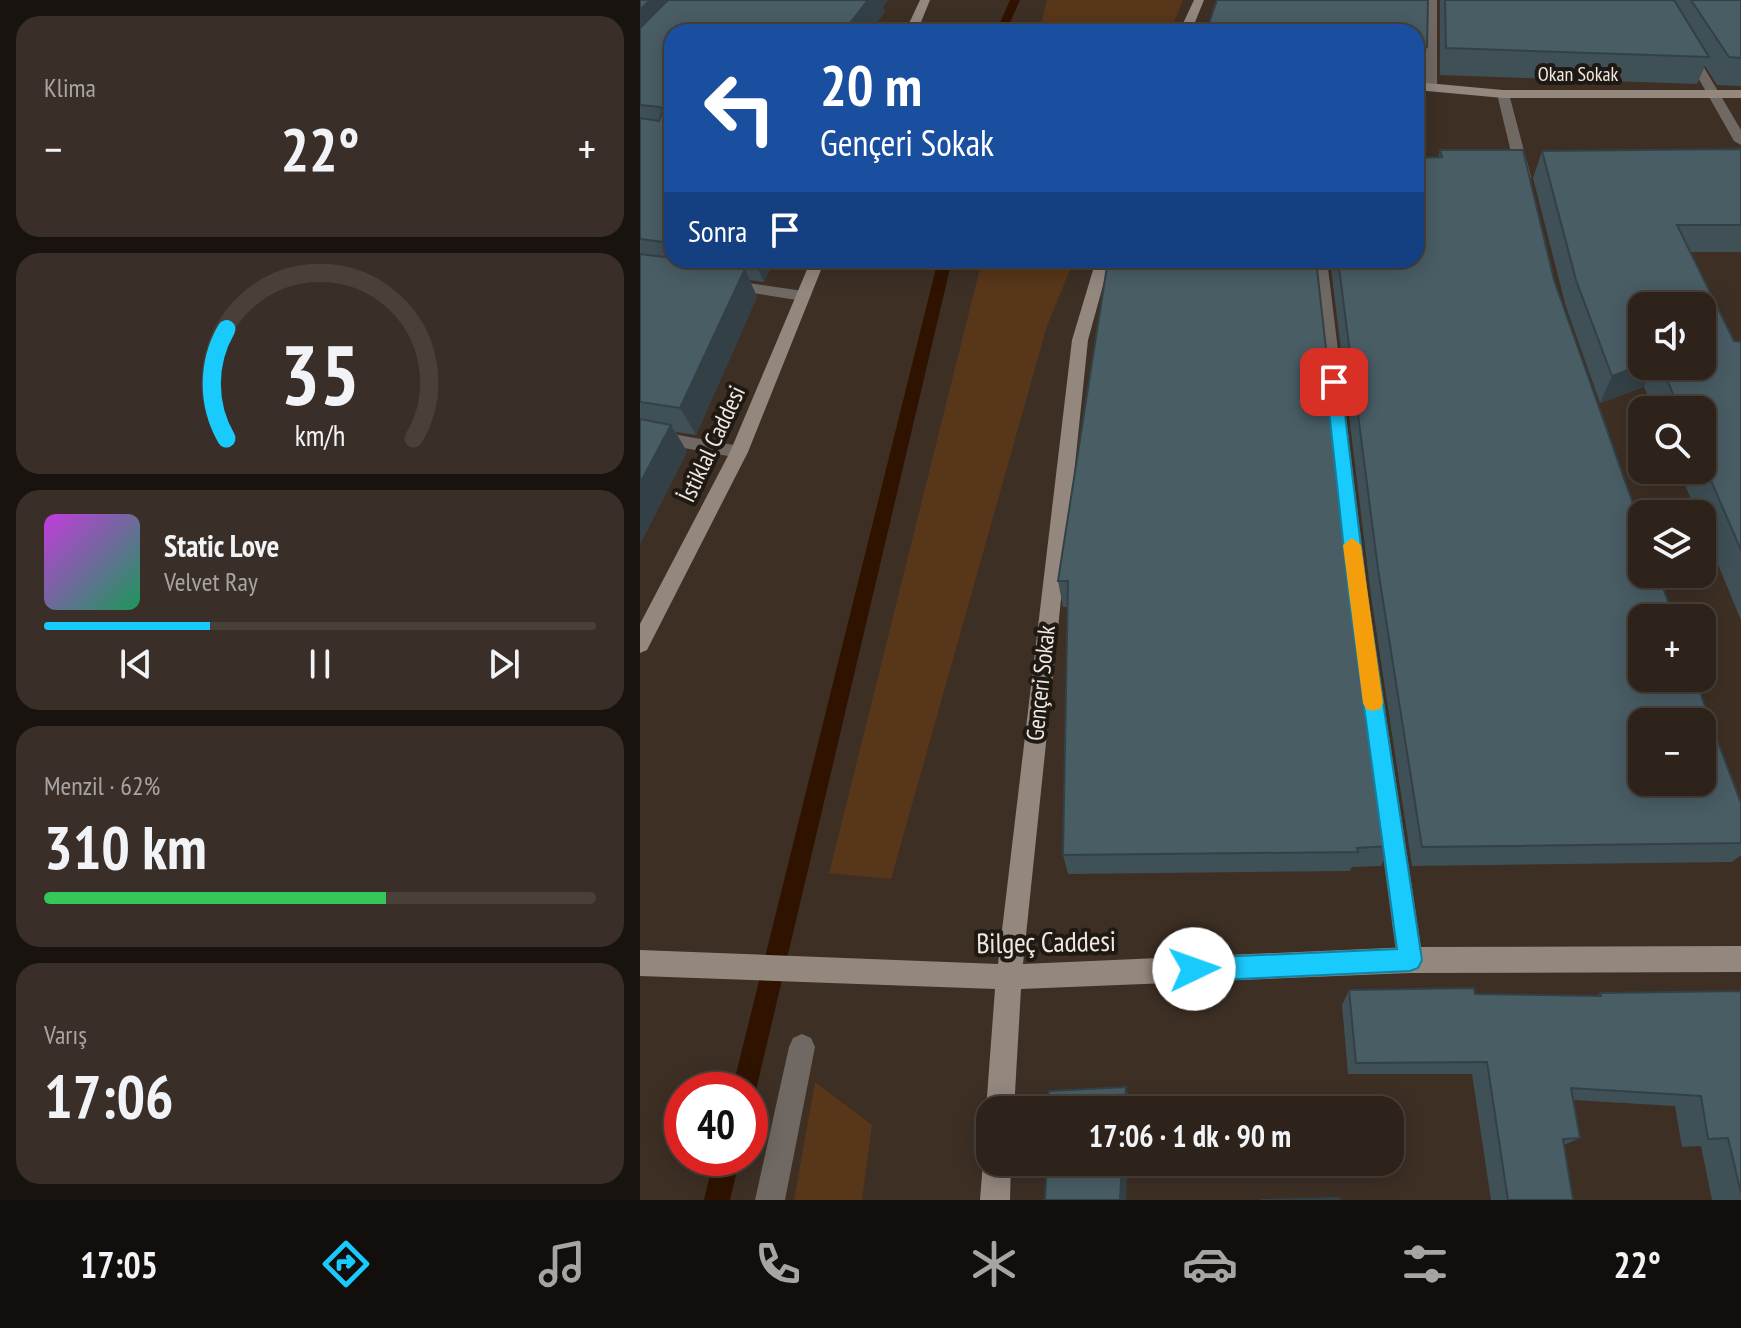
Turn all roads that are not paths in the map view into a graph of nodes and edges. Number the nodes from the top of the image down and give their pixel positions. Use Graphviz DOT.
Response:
graph roads {
  1 [pos="925,0"];
  2 [pos="1199,0"];
  3 [pos="1432,0"];
  4 [pos="914,24"];
  5 [pos="1188,24"];
  6 [pos="1682,40"];
  7 [pos="1424,87"];
  8 [pos="1431,87"];
  9 [pos="1503,94"];
  10 [pos="1715,94"];
  11 [pos="1741,94"];
  12 [pos="1741,141"];
  13 [pos="1529,201"];
  14 [pos="815,268"];
  15 [pos="1101,268"];
  16 [pos="1321,268"];
  17 [pos="714,283"];
  18 [pos="803,296"];
  19 [pos="640,434"];
  20 [pos="739,452"];
  21 [pos="640,644"];
  22 [pos="1741,959"];
  23 [pos="1410,960"];
  24 [pos="640,963"];
  25 [pos="1009,977"];
  26 [pos="802,1047"];
  27 [pos="1001,1096"];
  28 [pos="996,1176"];
  29 [pos="770,1200"];
  30 [pos="995,1200"];
  1 -- 4 [label="street"];
  2 -- 5 [label="street"];
  3 -- 8 [label="street"];
  6 -- 10 [label="street"];
  7 -- 8 [label="street, Okan Sokak"];
  8 -- 9 [label="street, Okan Sokak"];
  9 -- 10 [label="street, Okan Sokak"];
  9 -- 13 [label="street"];
  10 -- 11 [label="street, Okan Sokak"];
  10 -- 12 [label="street"];
  14 -- 18 [label="street, İstiklal Caddesi"];
  15 -- 25 [label="street, Gençeri Sokak"];
  16 -- 23 [label="street"];
  17 -- 18 [label="street"];
  18 -- 20 [label="street, İstiklal Caddesi"];
  19 -- 20 [label="street"];
  20 -- 21 [label="street, İstiklal Caddesi"];
  22 -- 23 [label="street, Bilgeç Caddesi"];
  23 -- 25 [label="street, Bilgeç Caddesi"];
  24 -- 25 [label="street, Bilgeç Caddesi"];
  25 -- 27 [label="street, Gençeri Sokak"];
  26 -- 29 [label="street"];
  28 -- 30 [label="street"];
}
